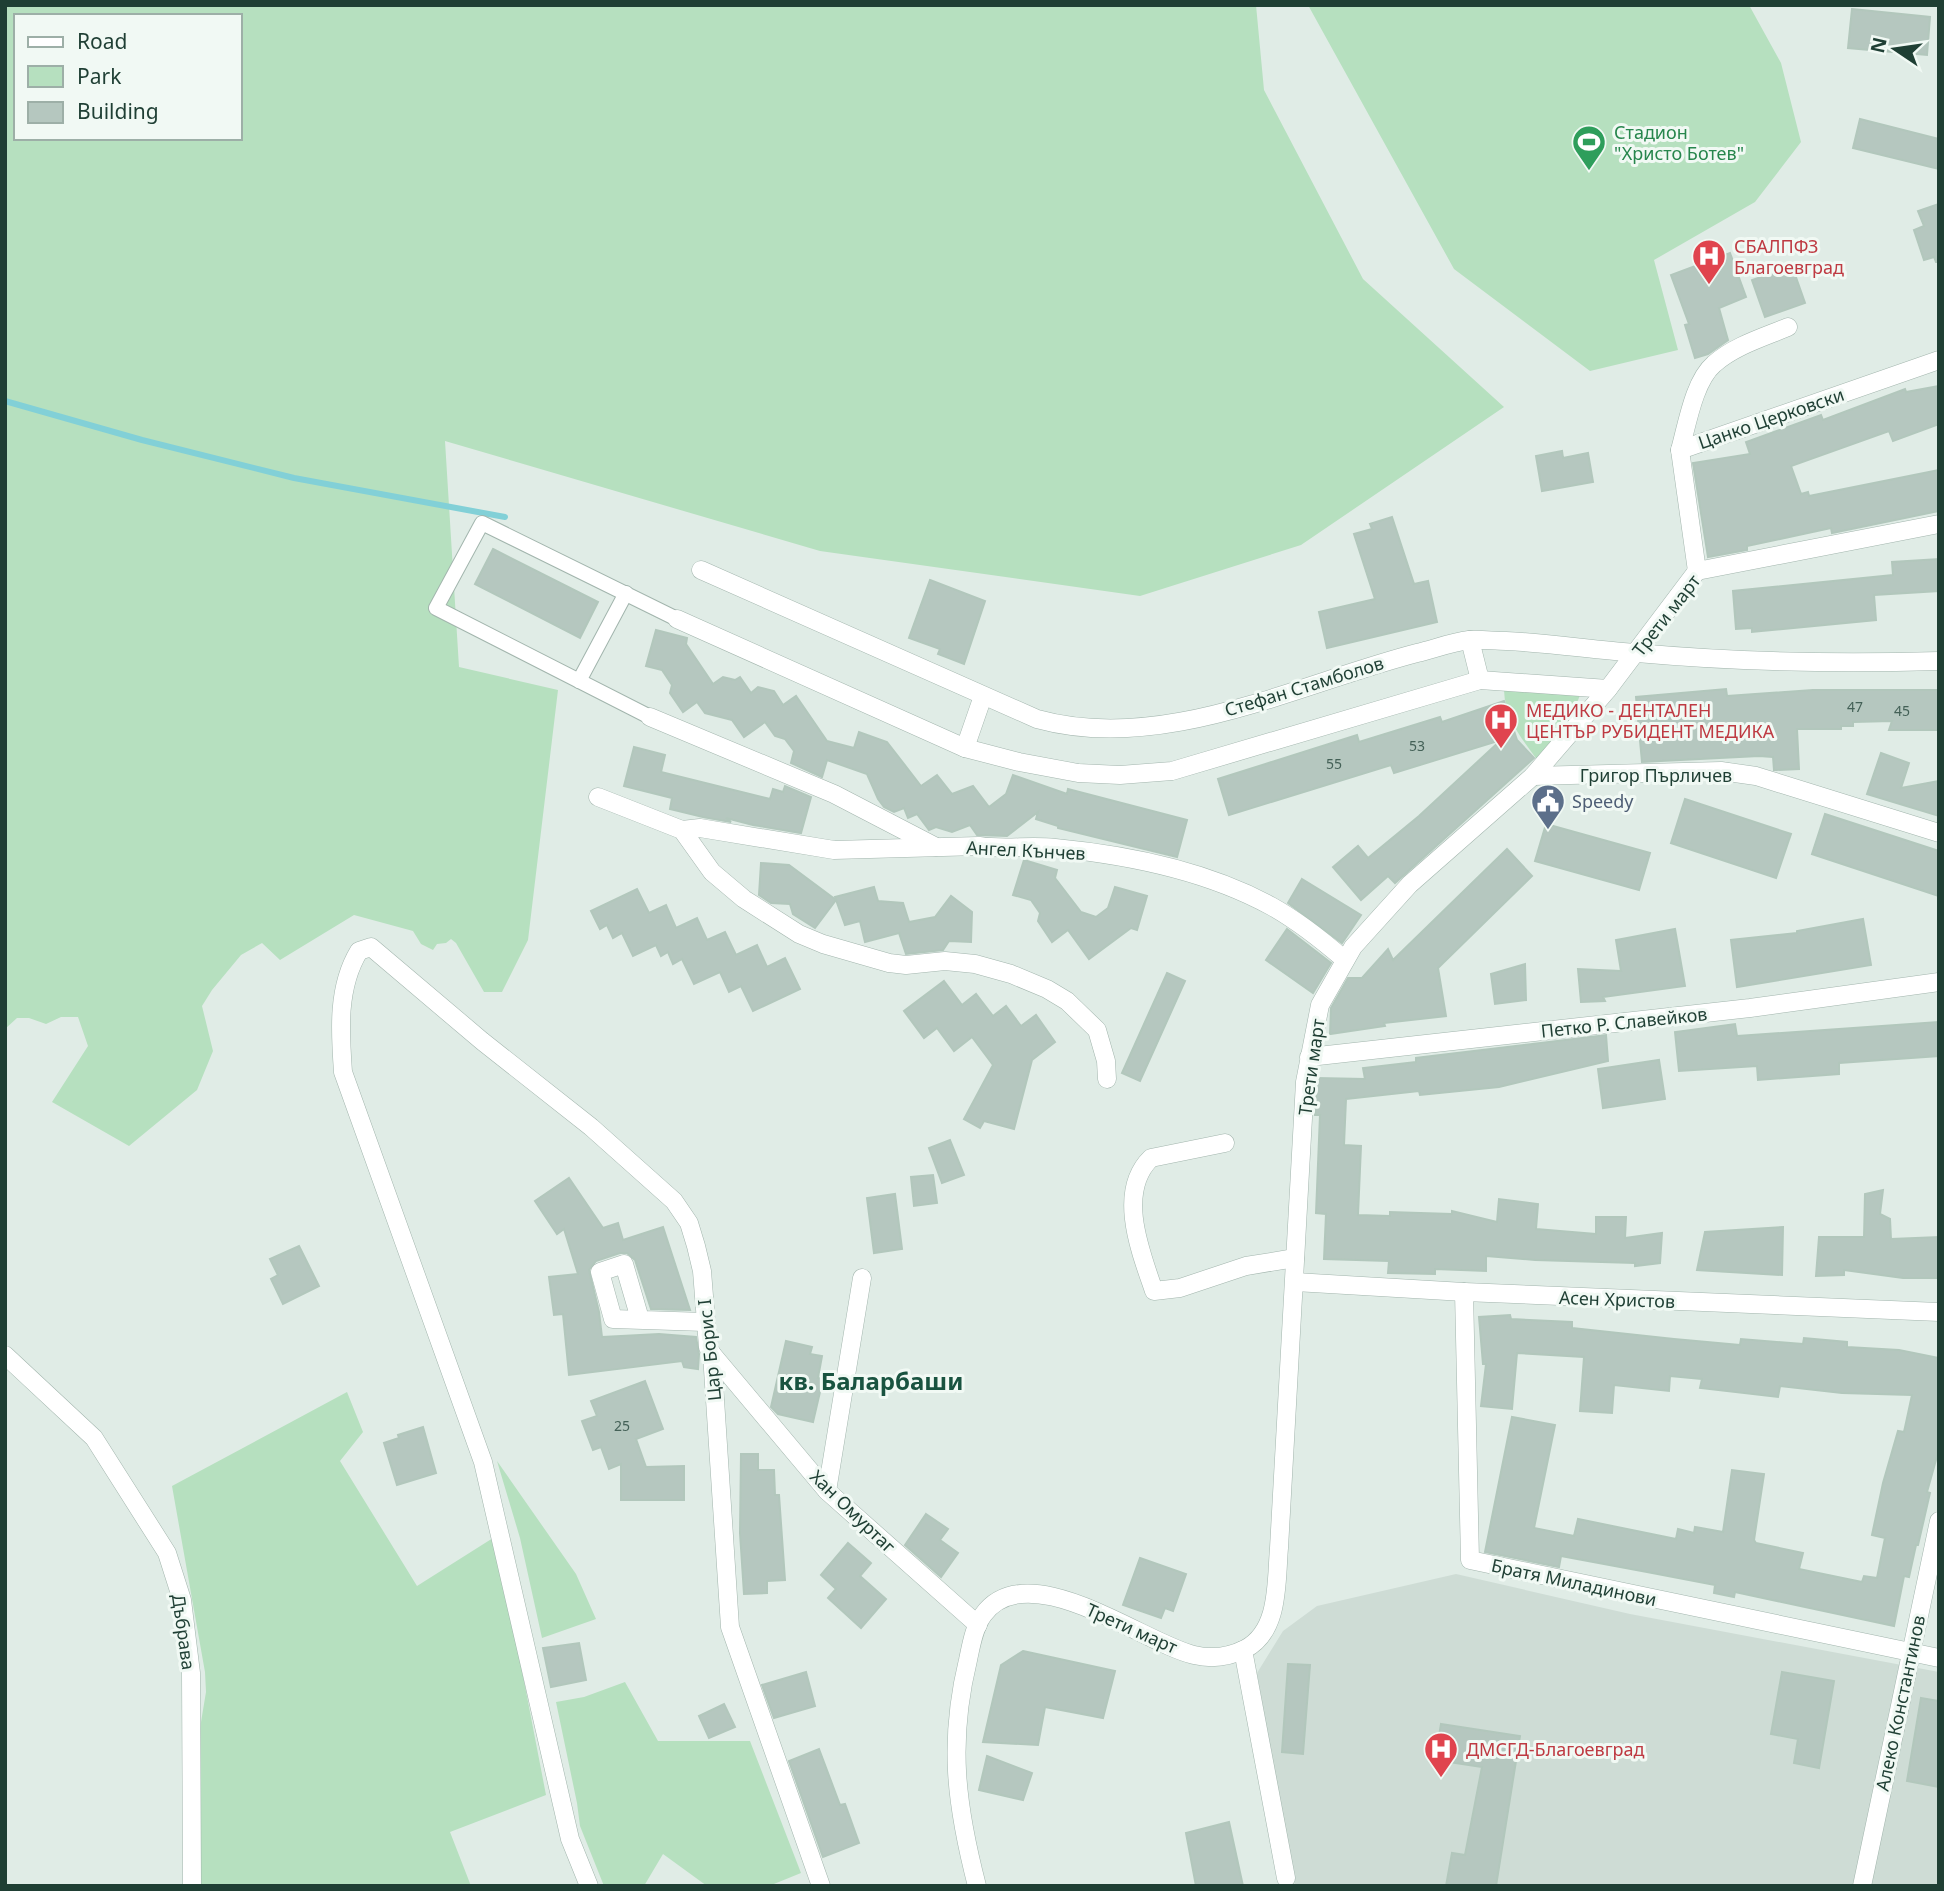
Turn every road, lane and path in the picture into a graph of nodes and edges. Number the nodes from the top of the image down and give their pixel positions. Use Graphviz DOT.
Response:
graph roads {
  1 [pos="1788,327"];
  2 [pos="1939,360"];
  3 [pos="1680,450"];
  4 [pos="1939,524"];
  5 [pos="701,570"];
  6 [pos="1697,571"];
  7 [pos="626,593"];
  8 [pos="677,619"];
  9 [pos="1470,640"];
  10 [pos="1635,653"];
  11 [pos="1939,661"];
  12 [pos="1480,680"];
  13 [pos="579,681"];
  14 [pos="1608,689"];
  15 [pos="983,696"];
  16 [pos="650,718"];
  17 [pos="965,748"];
  18 [pos="1533,776"];
  19 [pos="598,797"];
  20 [pos="682,830"];
  21 [pos="1939,832"];
  22 [pos="936,847"];
  23 [pos="1345,960"];
  24 [pos="1939,982"];
  25 [pos="1309,1057"];
  26 [pos="1107,1079"];
  27 [pos="1224,1143"];
  28 [pos="1295,1258"];
  29 [pos="862,1278"];
  30 [pos="1295,1282"];
  31 [pos="1464,1292"];
  32 [pos="1939,1312"];
  33 [pos="640,1319"];
  34 [pos="705,1322"];
  35 [pos="712,1354"];
  36 [pos="5,1355"];
  37 [pos="827,1491"];
  38 [pos="1939,1521"];
  39 [pos="978,1625"];
  40 [pos="1243,1650"];
  41 [pos="1911,1653"];
  42 [pos="1939,1658"];
  43 [pos="1286,1878"];
  44 [pos="192,1886"];
  45 [pos="589,1886"];
  46 [pos="821,1886"];
  47 [pos="977,1886"];
  48 [pos="1862,1886"];
  1 -- 3 [label="street"];
  2 -- 3 [label="street, Цанко Церковски"];
  3 -- 6 [label="street, Цанко Церковски"];
  4 -- 6 [label="street, Трети март"];
  5 -- 15 [label="street, Стефан Стамболов"];
  6 -- 10 [label="street, Трети март"];
  7 -- 8 [label="street"];
  7 -- 13 [label="street"];
  7 -- 13 [label="street"];
  8 -- 17 [label="street"];
  9 -- 10 [label="street, Стефан Стамболов"];
  9 -- 12 [label="street"];
  9 -- 15 [label="street, Стефан Стамболов"];
  10 -- 11 [label="street, Стефан Стамболов"];
  10 -- 14 [label="street, Трети март"];
  12 -- 14 [label="street"];
  12 -- 17 [label="street"];
  13 -- 16 [label="street"];
  14 -- 18 [label="street, Трети март"];
  15 -- 17 [label="street"];
  16 -- 22 [label="street"];
  18 -- 21 [label="street, Григор Пърличев"];
  18 -- 23 [label="street, Трети март"];
  19 -- 20 [label="street"];
  20 -- 22 [label="street, Ангел Кънчев"];
  20 -- 26 [label="street"];
  22 -- 23 [label="street, Ангел Кънчев"];
  23 -- 25 [label="street, Трети март"];
  24 -- 25 [label="street, Петко Р. Славейков"];
  25 -- 28 [label="street, Трети март"];
  27 -- 28 [label="street"];
  28 -- 30 [label="street, Трети март"];
  29 -- 37 [label="street"];
  30 -- 31 [label="street, Асен Христов"];
  30 -- 40 [label="street, Трети март"];
  31 -- 32 [label="street, Асен Христов"];
  31 -- 41 [label="street, Братя Миладинови"];
  33 -- 34 [label="street"];
  34 -- 35 [label="street, Цар Борис I"];
  34 -- 45 [label="street, Цар Борис I"];
  35 -- 37 [label="street, Хан Омуртаг"];
  35 -- 46 [label="street, Цар Борис I"];
  36 -- 44 [label="street, Дъбрава"];
  37 -- 39 [label="street, Хан Омуртаг"];
  38 -- 41 [label="street, Алеко Константинов"];
  39 -- 40 [label="street, Трети март"];
  39 -- 47 [label="street"];
  40 -- 43 [label="street"];
  41 -- 42 [label="street, Братя Миладинови"];
  41 -- 48 [label="street, Алеко Константинов"];
}
